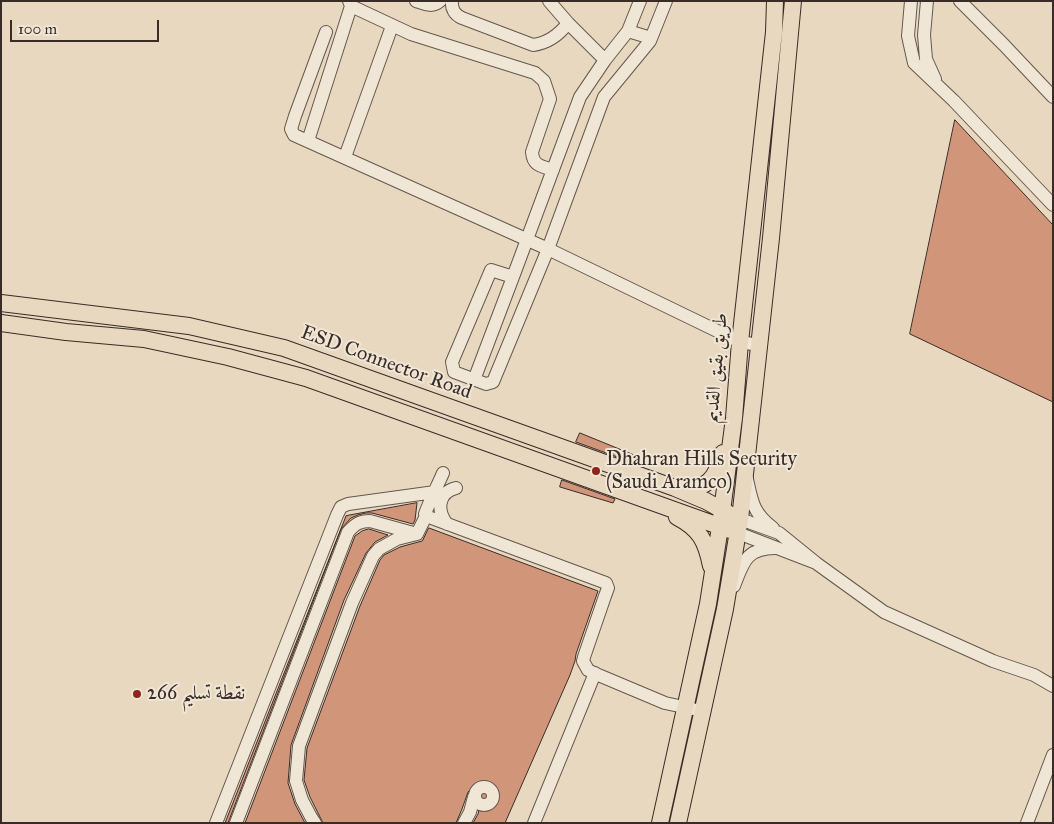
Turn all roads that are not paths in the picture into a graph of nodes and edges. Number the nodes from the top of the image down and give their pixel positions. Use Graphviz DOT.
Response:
graph roads {
  1 [pos="416,1"];
  2 [pos="440,1"];
  3 [pos="452,1"];
  4 [pos="549,1"];
  5 [pos="640,1"];
  6 [pos="666,1"];
  7 [pos="776,1"];
  8 [pos="793,1"];
  9 [pos="911,1"];
  10 [pos="927,1"];
  11 [pos="960,1"];
  12 [pos="350,4"];
  13 [pos="568,22"];
  14 [pos="392,26"];
  15 [pos="628,31"];
  16 [pos="326,32"];
  17 [pos="651,38"];
  18 [pos="605,60"];
  19 [pos="936,84"];
  20 [pos="1053,97"];
  21 [pos="308,141"];
  22 [pos="345,157"];
  23 [pos="553,170"];
  24 [pos="1053,205"];
  25 [pos="528,240"];
  26 [pos="548,249"];
  27 [pos="513,277"];
  28 [pos="1,303"];
  29 [pos="1,323"];
  30 [pos="740,342"];
  31 [pos="759,345"];
  32 [pos="474,380"];
  33 [pos="472,416"];
  34 [pos="734,418"];
  35 [pos="465,435"];
  36 [pos="745,470"];
  37 [pos="675,488"];
  38 [pos="432,496"];
  39 [pos="649,501"];
  40 [pos="722,510"];
  41 [pos="426,516"];
  42 [pos="448,524"];
  43 [pos="739,526"];
  44 [pos="720,527"];
  45 [pos="399,533"];
  46 [pos="779,533"];
  47 [pos="417,534"];
  48 [pos="778,548"];
  49 [pos="816,563"];
  50 [pos="711,585"];
  51 [pos="725,609"];
  52 [pos="595,673"];
  53 [pos="1053,686"];
  54 [pos="686,708"];
  55 [pos="703,710"];
  56 [pos="1053,755"];
  57 [pos="216,823"];
  58 [pos="222,823"];
  59 [pos="236,823"];
  60 [pos="240,823"];
  61 [pos="309,823"];
  62 [pos="315,823"];
  63 [pos="464,823"];
  64 [pos="470,823"];
  65 [pos="534,823"];
  66 [pos="660,823"];
  67 [pos="678,823"];
  68 [pos="1027,823"];
  1 -- 2 [label="street"];
  3 -- 13 [label="street"];
  4 -- 13 [label="street"];
  5 -- 15 [label="street"];
  6 -- 17 [label="street"];
  7 -- 30 [label="main road, طريق بقيق القديم"];
  8 -- 31 [label="main road, طريق بقيق القديم"];
  9 -- 19 [label="street"];
  10 -- 19 [label="street"];
  11 -- 20 [label="street"];
  12 -- 14 [label="street"];
  12 -- 21 [label="street"];
  13 -- 18 [label="street"];
  14 -- 22 [label="street"];
  14 -- 23 [label="street"];
  15 -- 17 [label="street"];
  15 -- 18 [label="street"];
  16 -- 21 [label="street"];
  17 -- 26 [label="street"];
  18 -- 23 [label="street"];
  19 -- 24 [label="street"];
  21 -- 22 [label="street"];
  22 -- 25 [label="street"];
  23 -- 25 [label="street"];
  25 -- 26 [label="street"];
  25 -- 27 [label="street"];
  26 -- 30 [label="street"];
  26 -- 32 [label="street"];
  27 -- 32 [label="street"];
  27 -- 32 [label="street"];
  28 -- 33 [label="main road, ESD Connector Road"];
  29 -- 35 [label="main road, ESD Connector Road"];
  30 -- 31 [label="street"];
  30 -- 34 [label="main road, طريق بقيق القديم"];
  31 -- 36 [label="main road, طريق بقيق القديم"];
  33 -- 35 [label="main road"];
  33 -- 37 [label="main road, ESD Connector Road"];
  34 -- 37 [label="main road"];
  34 -- 40 [label="main road, طريق بقيق القديم"];
  35 -- 39 [label="main road, ESD Connector Road"];
  36 -- 43 [label="main road, طريق بقيق القديم"];
  36 -- 46 [label="street"];
  37 -- 40 [label="main road, ESD Connector Road"];
  38 -- 41 [label="street"];
  38 -- 42 [label="street"];
  38 -- 57 [label="street"];
  38 -- 58 [label="street"];
  39 -- 44 [label="main road, ESD Connector Road"];
  39 -- 50 [label="main road"];
  40 -- 43 [label="main road, ESD Connector Road"];
  40 -- 44 [label="main road, طريق بقيق القديم"];
  41 -- 42 [label="street"];
  41 -- 47 [label="street"];
  42 -- 52 [label="street"];
  43 -- 44 [label="main road, ESD Connector Road"];
  43 -- 46 [label="street"];
  43 -- 48 [label="street"];
  43 -- 51 [label="main road, طريق بقيق القديم"];
  44 -- 50 [label="main road, طريق بقيق القديم"];
  45 -- 47 [label="street"];
  45 -- 60 [label="street"];
  45 -- 61 [label="street"];
  46 -- 49 [label="street"];
  47 -- 59 [label="street"];
  47 -- 62 [label="street"];
  48 -- 49 [label="street"];
  48 -- 51 [label="street"];
  49 -- 53 [label="street"];
  50 -- 54 [label="main road, طريق بقيق القديم"];
  51 -- 55 [label="main road, طريق بقيق القديم"];
  52 -- 54 [label="street"];
  52 -- 65 [label="street"];
  54 -- 55 [label="street"];
  54 -- 66 [label="main road, طريق بقيق القديم"];
  55 -- 67 [label="main road, طريق بقيق القديم"];
  56 -- 68 [label="street"];
  63 -- 64 [label="street"];
}
